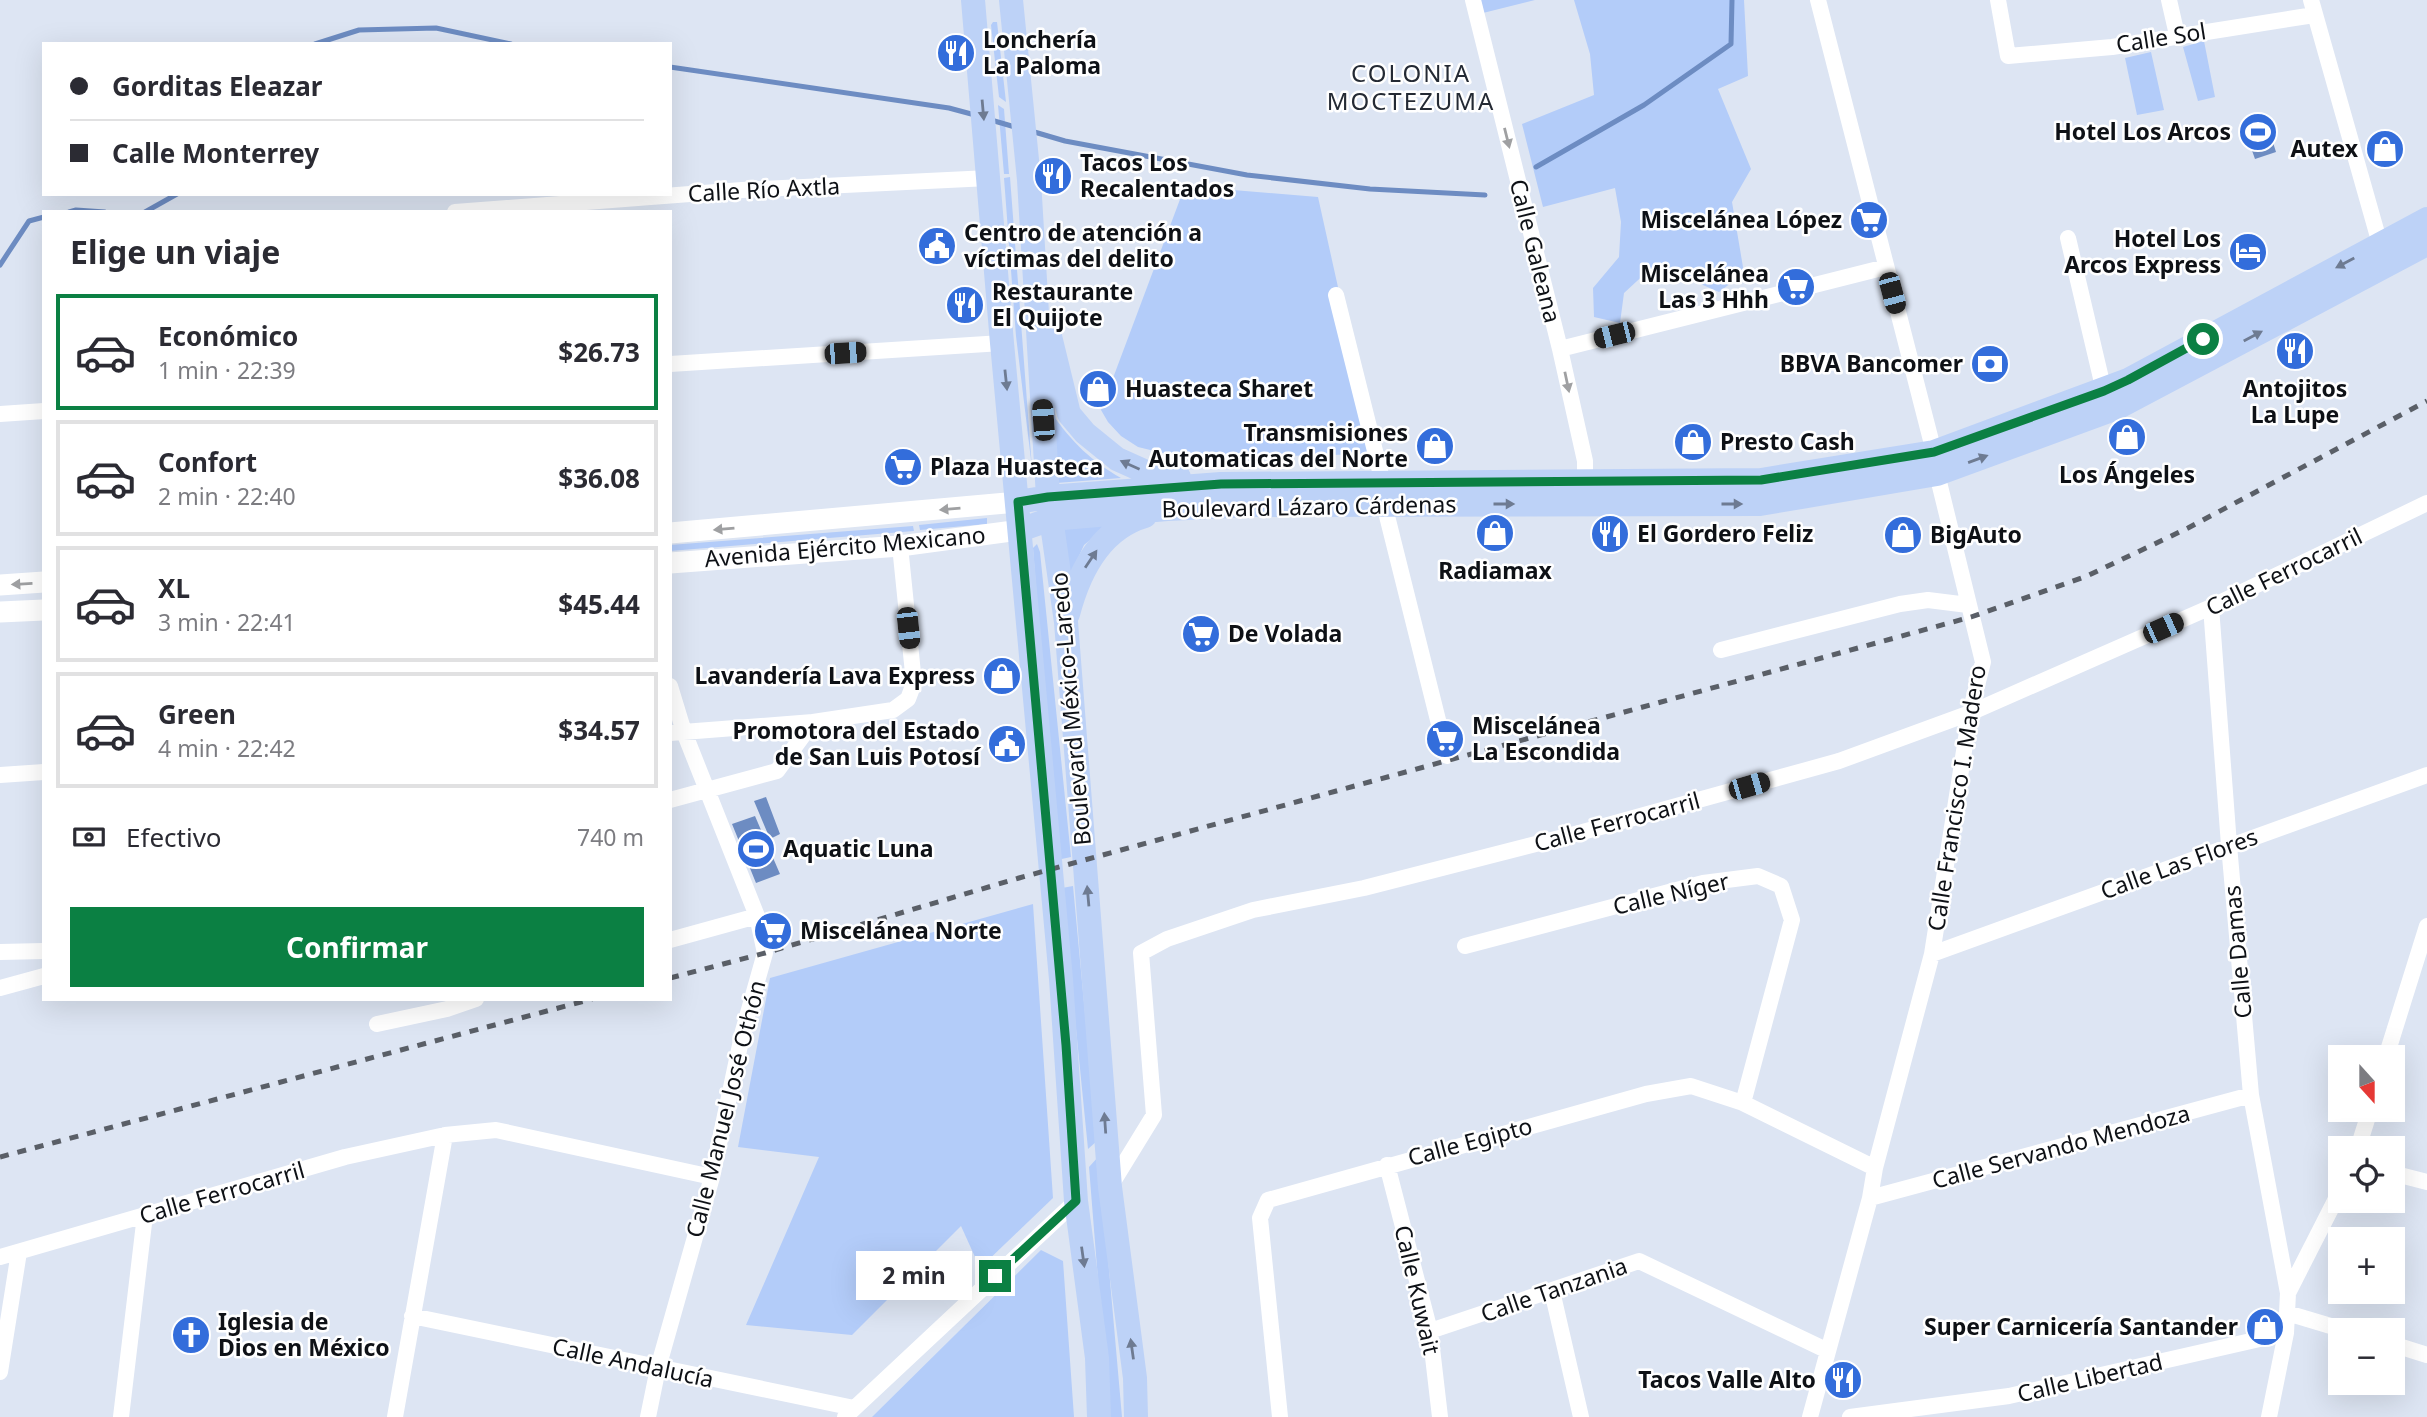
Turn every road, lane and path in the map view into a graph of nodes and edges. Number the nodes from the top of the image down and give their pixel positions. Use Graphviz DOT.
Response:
graph roads {
  1 [pos="973,0"];
  2 [pos="1011,0"];
  3 [pos="1472,0"];
  4 [pos="1818,0"];
  5 [pos="1998,0"];
  6 [pos="2169,0"];
  7 [pos="2313,7"];
  8 [pos="2177,35"];
  9 [pos="988,172"];
  10 [pos="672,195"];
  11 [pos="651,196"];
  12 [pos="514,205"];
  13 [pos="472,210"];
  14 [pos="2427,219"];
  15 [pos="2068,238"];
  16 [pos="2381,244"];
  17 [pos="2427,244"];
  18 [pos="1033,267"];
  19 [pos="1886,267"];
  20 [pos="1336,295"];
  21 [pos="1002,343"];
  22 [pos="1560,349"];
  23 [pos="672,364"];
  24 [pos="2104,391"];
  25 [pos="42,411"];
  26 [pos="0,414"];
  27 [pos="1935,463"];
  28 [pos="1221,484"];
  29 [pos="1585,493"];
  30 [pos="1384,494"];
  31 [pos="1018,502"];
  32 [pos="2427,503"];
  33 [pos="1049,508"];
  34 [pos="1167,509"];
  35 [pos="1020,530"];
  36 [pos="672,533"];
  37 [pos="900,546"];
  38 [pos="672,563"];
  39 [pos="42,582"];
  40 [pos="0,585"];
  41 [pos="1968,605"];
  42 [pos="2211,607"];
  43 [pos="42,610"];
  44 [pos="0,612"];
  45 [pos="1066,622"];
  46 [pos="1721,650"];
  47 [pos="672,699"];
  48 [pos="1970,713"];
  49 [pos="813,722"];
  50 [pos="677,732"];
  51 [pos="1447,756"];
  52 [pos="42,772"];
  53 [pos="0,775"];
  54 [pos="2427,775"];
  55 [pos="706,789"];
  56 [pos="672,799"];
  57 [pos="2228,845"];
  58 [pos="757,916"];
  59 [pos="2427,926"];
  60 [pos="672,939"];
  61 [pos="1465,946"];
  62 [pos="42,951"];
  63 [pos="0,952"];
  64 [pos="1932,954"];
  65 [pos="42,977"];
  66 [pos="0,988"];
  67 [pos="470,1001"];
  68 [pos="377,1024"];
  69 [pos="2390,1045"];
  70 [pos="2251,1095"];
  71 [pos="1743,1103"];
  72 [pos="445,1135"];
  73 [pos="1387,1165"];
  74 [pos="1875,1168"];
  75 [pos="2405,1176"];
  76 [pos="712,1177"];
  77 [pos="2427,1182"];
  78 [pos="1110,1187"];
  79 [pos="1870,1198"];
  80 [pos="1076,1201"];
  81 [pos="2329,1213"];
  82 [pos="145,1215"];
  83 [pos="19,1252"];
  84 [pos="0,1257"];
  85 [pos="1552,1291"];
  86 [pos="2288,1293"];
  87 [pos="2287,1313"];
  88 [pos="412,1316"];
  89 [pos="2328,1325"];
  90 [pos="1430,1331"];
  91 [pos="2286,1333"];
  92 [pos="2405,1348"];
  93 [pos="1828,1351"];
  94 [pos="2427,1355"];
  95 [pos="658,1368"];
  96 [pos="0,1372"];
  97 [pos="849,1412"];
  98 [pos="121,1417"];
  99 [pos="395,1417"];
  100 [pos="648,1417"];
  101 [pos="1099,1417"];
  102 [pos="1136,1417"];
  103 [pos="1280,1417"];
  104 [pos="1440,1417"];
  105 [pos="1581,1417"];
  106 [pos="1810,1417"];
  107 [pos="1850,1417"];
  108 [pos="2269,1417"];
  1 -- 9 [label="main road, Boulevard México-Laredo, one-way"];
  2 -- 18 [label="main road, Boulevard México-Laredo"];
  3 -- 22 [label="street, Calle Galeana, one-way"];
  4 -- 19 [label="street, Calle Francisco I. Madero"];
  5 -- 8 [label="street, Calle Sol"];
  6 -- 8 [label="street"];
  7 -- 8 [label="street, Calle Sol"];
  7 -- 16 [label="street"];
  9 -- 10 [label="street, Calle Río Axtla"];
  9 -- 21 [label="main road, Boulevard México-Laredo"];
  11 -- 12 [label="street, Calle Río Axtla"];
  12 -- 13 [label="street, Calle Río Axtla"];
  14 -- 16 [label="main road, Boulevard Lázaro Cárdenas"];
  15 -- 24 [label="street"];
  16 -- 24 [label="main road, Boulevard Lázaro Cárdenas, one-way"];
  27 -- 17 [label="main road, Boulevard Lázaro Cárdenas, one-way"];
  28 -- 18 [label="main road, one-way"];
  18 -- 33 [label="main road, Boulevard México-Laredo"];
  19 -- 22 [label="street"];
  19 -- 27 [label="street, Calle Francisco I. Madero"];
  20 -- 30 [label="street"];
  21 -- 23 [label="street"];
  21 -- 31 [label="main road, Boulevard México-Laredo, one-way"];
  22 -- 29 [label="street, Calle Galeana, one-way"];
  24 -- 27 [label="main road, Boulevard Lázaro Cárdenas"];
  25 -- 26 [label="street"];
  27 -- 29 [label="main road, Boulevard Lázaro Cárdenas"];
  27 -- 41 [label="street, Calle Francisco I. Madero"];
  28 -- 30 [label="main road, Boulevard Lázaro Cárdenas"];
  28 -- 33 [label="main road, Boulevard Lázaro Cárdenas"];
  29 -- 30 [label="main road, Boulevard Lázaro Cárdenas"];
  30 -- 34 [label="main road, Boulevard Lázaro Cárdenas"];
  30 -- 51 [label="street"];
  31 -- 33 [label="main road, Boulevard Lázaro Cárdenas"];
  31 -- 35 [label="main road, Boulevard México-Laredo"];
  31 -- 36 [label="main road, Avenida Ejército Mexicano, one-way"];
  32 -- 42 [label="street, Calle Ferrocarril"];
  33 -- 34 [label="main road, Boulevard Lázaro Cárdenas"];
  33 -- 35 [label="main road, Boulevard Lázaro Cárdenas"];
  33 -- 45 [label="main road, Boulevard México-Laredo"];
  45 -- 34 [label="main road, one-way"];
  35 -- 37 [label="main road, Avenida Ejército Mexicano"];
  35 -- 80 [label="main road, Boulevard México-Laredo"];
  37 -- 38 [label="main road, Avenida Ejército Mexicano"];
  37 -- 49 [label="street"];
  39 -- 40 [label="main road, one-way"];
  41 -- 46 [label="street"];
  41 -- 48 [label="street, Calle Francisco I. Madero"];
  42 -- 48 [label="street, Calle Ferrocarril"];
  42 -- 57 [label="street, Calle Damas"];
  43 -- 44 [label="main road"];
  78 -- 45 [label="main road, Boulevard México-Laredo, one-way"];
  47 -- 50 [label="street, Calle Manuel José Othón"];
  48 -- 64 [label="street, Calle Francisco I. Madero"];
  48 -- 78 [label="street, Calle Ferrocarril"];
  49 -- 50 [label="street"];
  49 -- 55 [label="street"];
  50 -- 55 [label="street, Calle Manuel José Othón"];
  52 -- 53 [label="street"];
  54 -- 57 [label="street, Calle Las Flores"];
  55 -- 56 [label="street"];
  55 -- 58 [label="street, Calle Manuel José Othón"];
  57 -- 64 [label="street, Calle Las Flores"];
  57 -- 70 [label="street, Calle Damas"];
  58 -- 60 [label="street"];
  58 -- 76 [label="street, Calle Manuel José Othón"];
  59 -- 69 [label="street"];
  61 -- 71 [label="street, Calle Níger"];
  62 -- 63 [label="street"];
  64 -- 74 [label="street, Calle Francisco I. Madero"];
  65 -- 66 [label="street"];
  67 -- 68 [label="street"];
  70 -- 79 [label="street, Calle Servando Mendoza"];
  70 -- 86 [label="street, Calle Damas"];
  71 -- 73 [label="street, Calle Egipto"];
  71 -- 74 [label="street, Calle Egipto"];
  72 -- 76 [label="street, Calle Ferrocarril"];
  72 -- 82 [label="street, Calle Ferrocarril"];
  72 -- 88 [label="street"];
  73 -- 90 [label="street, Calle Kuwait"];
  73 -- 103 [label="street, Calle Egipto"];
  74 -- 79 [label="street, Calle Francisco I. Madero"];
  75 -- 77 [label="street"];
  76 -- 95 [label="street, Calle Manuel José Othón"];
  102 -- 78 [label="main road, Boulevard México-Laredo, one-way"];
  79 -- 93 [label="street, Calle Francisco I. Madero"];
  80 -- 97 [label="street"];
  80 -- 101 [label="main road, Boulevard México-Laredo, one-way"];
  81 -- 86 [label="street"];
  82 -- 83 [label="street, Calle Ferrocarril"];
  82 -- 98 [label="street"];
  83 -- 84 [label="street, Calle Ferrocarril"];
  83 -- 96 [label="street"];
  85 -- 90 [label="street, Calle Tanzania"];
  85 -- 93 [label="street, Calle Tanzania"];
  85 -- 105 [label="street"];
  86 -- 87 [label="street"];
  87 -- 89 [label="street"];
  87 -- 91 [label="street"];
  88 -- 95 [label="street, Calle Andalucía"];
  88 -- 99 [label="street"];
  90 -- 104 [label="street, Calle Kuwait"];
  91 -- 107 [label="street, Calle Libertad"];
  91 -- 108 [label="street"];
  92 -- 94 [label="street"];
  93 -- 106 [label="street, Calle Francisco I. Madero"];
  95 -- 97 [label="street, Calle Andalucía"];
  95 -- 100 [label="street, Calle Manuel José Othón"];
}
